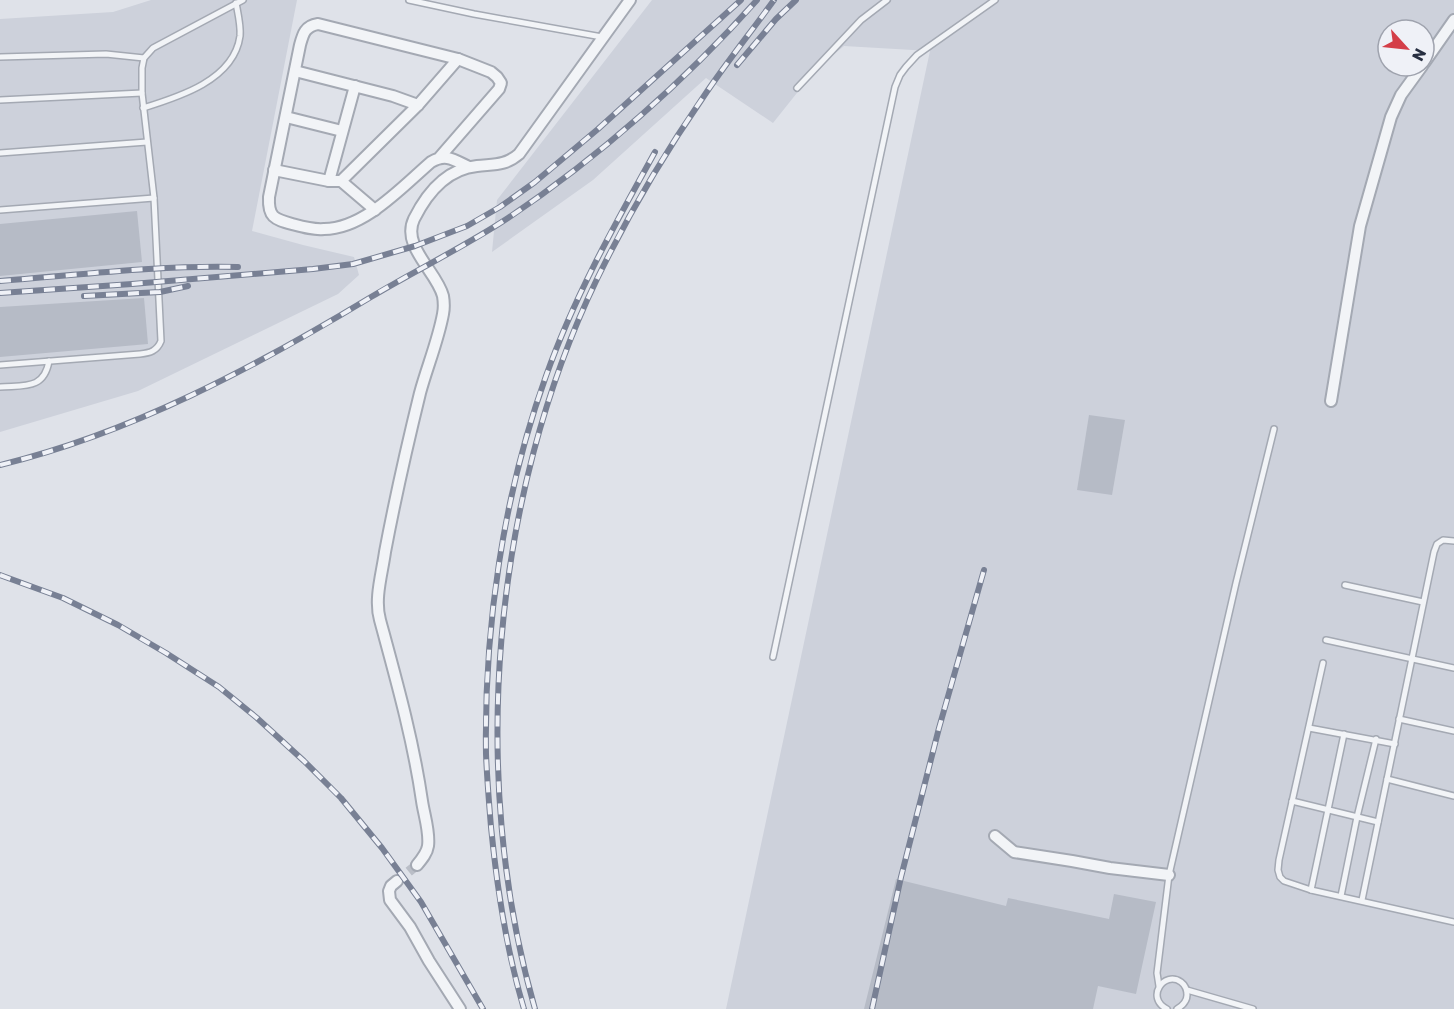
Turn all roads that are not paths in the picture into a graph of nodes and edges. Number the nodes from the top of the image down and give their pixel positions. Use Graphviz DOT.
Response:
graph roads {
  1 [pos="243,0"];
  2 [pos="409,0"];
  3 [pos="630,0"];
  4 [pos="887,0"];
  5 [pos="995,0"];
  6 [pos="236,3"];
  7 [pos="1454,20"];
  8 [pos="603,38"];
  9 [pos="1436,46"];
  10 [pos="0,57"];
  11 [pos="144,58"];
  12 [pos="458,59"];
  13 [pos="296,71"];
  14 [pos="1413,78"];
  15 [pos="354,86"];
  16 [pos="796,88"];
  17 [pos="142,93"];
  18 [pos="0,100"];
  19 [pos="418,105"];
  20 [pos="144,108"];
  21 [pos="286,117"];
  22 [pos="342,131"];
  23 [pos="147,142"];
  24 [pos="0,153"];
  25 [pos="439,158"];
  26 [pos="469,167"];
  27 [pos="274,170"];
  28 [pos="335,181"];
  29 [pos="154,198"];
  30 [pos="0,210"];
  31 [pos="375,210"];
  32 [pos="49,361"];
  33 [pos="0,364"];
  34 [pos="0,387"];
  35 [pos="1331,401"];
  36 [pos="1274,429"];
  37 [pos="1454,541"];
  38 [pos="1345,585"];
  39 [pos="1423,602"];
  40 [pos="1326,640"];
  41 [pos="773,657"];
  42 [pos="1412,659"];
  43 [pos="1323,663"];
  44 [pos="1454,668"];
  45 [pos="1400,719"];
  46 [pos="1309,728"];
  47 [pos="1454,731"];
  48 [pos="1344,734"];
  49 [pos="1376,740"];
  50 [pos="1395,744"];
  51 [pos="1387,779"];
  52 [pos="1454,796"];
  53 [pos="1292,801"];
  54 [pos="1327,810"];
  55 [pos="1358,817"];
  56 [pos="1378,822"];
  57 [pos="995,836"];
  58 [pos="417,865"];
  59 [pos="1169,875"];
  60 [pos="397,881"];
  61 [pos="1311,890"];
  62 [pos="1341,896"];
  63 [pos="1362,900"];
  64 [pos="1454,922"];
  65 [pos="1159,986"];
  66 [pos="1187,990"];
  67 [pos="1160,1007"];
  68 [pos="460,1009"];
  69 [pos="1167,1009"];
  70 [pos="1180,1009"];
  71 [pos="1253,1009"];
  1 -- 6 [label="lane"];
  2 -- 8 [label="lane"];
  3 -- 8 [label="street"];
  4 -- 16 [label="lane"];
  5 -- 41 [label="lane"];
  6 -- 11 [label="lane"];
  6 -- 20 [label="lane"];
  7 -- 9 [label="street"];
  8 -- 26 [label="street"];
  10 -- 11 [label="lane"];
  11 -- 17 [label="lane"];
  12 -- 13 [label="street"];
  12 -- 19 [label="street"];
  12 -- 25 [label="street"];
  13 -- 15 [label="street"];
  13 -- 21 [label="street"];
  14 -- 35 [label="street"];
  15 -- 19 [label="street"];
  15 -- 22 [label="street"];
  17 -- 18 [label="lane"];
  17 -- 20 [label="lane"];
  19 -- 28 [label="street"];
  20 -- 23 [label="lane"];
  21 -- 22 [label="street"];
  21 -- 27 [label="street"];
  22 -- 28 [label="street"];
  23 -- 24 [label="lane"];
  23 -- 29 [label="lane"];
  25 -- 26 [label="street"];
  25 -- 31 [label="street"];
  26 -- 58 [label="street"];
  27 -- 28 [label="street"];
  27 -- 31 [label="street"];
  28 -- 31 [label="street"];
  29 -- 30 [label="lane"];
  29 -- 32 [label="lane"];
  32 -- 33 [label="lane"];
  32 -- 34 [label="lane"];
  36 -- 59 [label="lane"];
  37 -- 39 [label="lane"];
  38 -- 39 [label="lane"];
  39 -- 42 [label="lane"];
  40 -- 42 [label="lane"];
  42 -- 44 [label="lane"];
  42 -- 45 [label="lane"];
  43 -- 46 [label="lane"];
  45 -- 47 [label="lane"];
  45 -- 50 [label="lane"];
  46 -- 48 [label="lane"];
  46 -- 53 [label="lane"];
  48 -- 49 [label="lane"];
  48 -- 54 [label="lane"];
  49 -- 50 [label="lane"];
  49 -- 55 [label="lane"];
  50 -- 51 [label="lane"];
  51 -- 52 [label="lane"];
  51 -- 56 [label="lane"];
  53 -- 54 [label="lane"];
  53 -- 61 [label="lane"];
  54 -- 55 [label="lane"];
  54 -- 61 [label="lane"];
  55 -- 56 [label="lane"];
  55 -- 62 [label="lane"];
  56 -- 63 [label="lane"];
  57 -- 59 [label="street"];
  59 -- 65 [label="lane"];
  60 -- 68 [label="street"];
  61 -- 62 [label="lane"];
  62 -- 63 [label="lane"];
  63 -- 64 [label="lane"];
  65 -- 66 [label="lane"];
  65 -- 67 [label="lane"];
  66 -- 70 [label="lane"];
  66 -- 71 [label="lane"];
  67 -- 69 [label="lane"];
}
